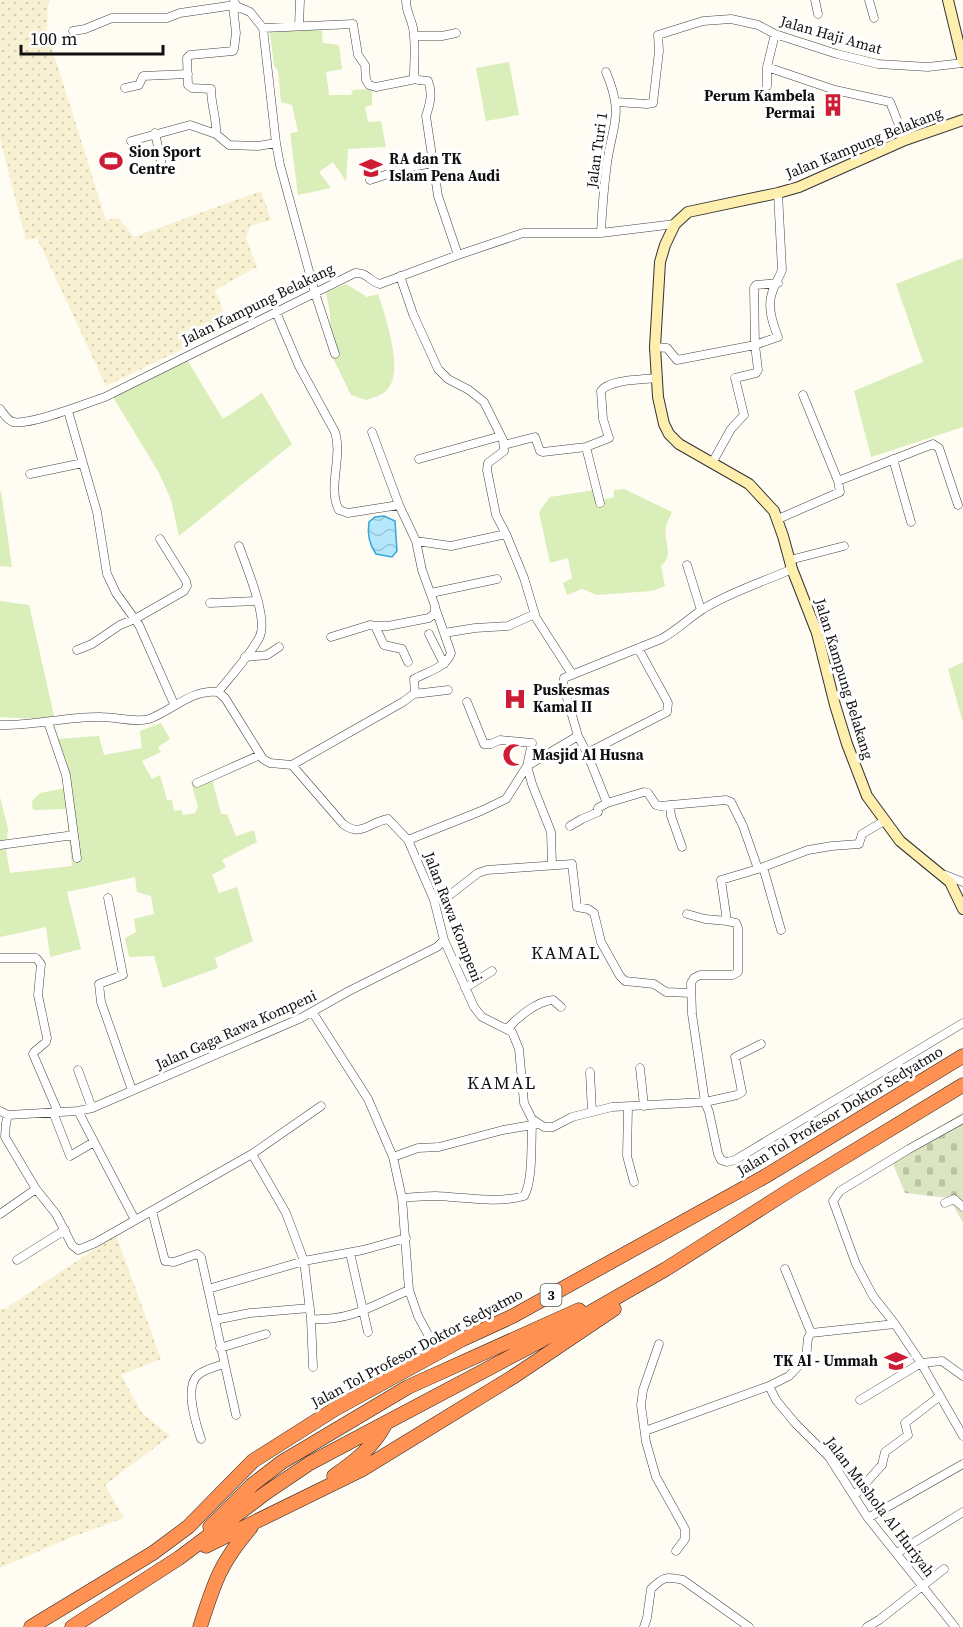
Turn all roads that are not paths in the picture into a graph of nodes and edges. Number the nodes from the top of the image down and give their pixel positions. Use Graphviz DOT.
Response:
graph roads {
  1 [pos="300,0"];
  2 [pos="406,0"];
  3 [pos="815,0"];
  4 [pos="869,0"];
  5 [pos="948,0"];
  6 [pos="234,4"];
  7 [pos="818,14"];
  8 [pos="874,18"];
  9 [pos="299,26"];
  10 [pos="263,28"];
  11 [pos="73,31"];
  12 [pos="456,33"];
  13 [pos="414,36"];
  14 [pos="775,36"];
  15 [pos="963,63"];
  16 [pos="767,67"];
  17 [pos="606,72"];
  18 [pos="188,74"];
  19 [pos="416,79"];
  20 [pos="767,86"];
  21 [pos="125,88"];
  22 [pos="616,102"];
  23 [pos="963,120"];
  24 [pos="154,133"];
  25 [pos="216,135"];
  26 [pos="905,140"];
  27 [pos="131,141"];
  28 [pos="276,143"];
  29 [pos="433,163"];
  30 [pos="163,170"];
  31 [pos="370,180"];
  32 [pos="778,193"];
  33 [pos="675,224"];
  34 [pos="601,233"];
  35 [pos="458,255"];
  36 [pos="400,276"];
  37 [pos="778,283"];
  38 [pos="315,293"];
  39 [pos="276,312"];
  40 [pos="755,345"];
  41 [pos="655,346"];
  42 [pos="335,354"];
  43 [pos="657,378"];
  44 [pos="803,395"];
  45 [pos="0,409"];
  46 [pos="68,411"];
  47 [pos="372,432"];
  48 [pos="501,436"];
  49 [pos="504,445"];
  50 [pos="586,447"];
  51 [pos="419,459"];
  52 [pos="893,459"];
  53 [pos="83,463"];
  54 [pos="712,463"];
  55 [pos="30,474"];
  56 [pos="838,482"];
  57 [pos="600,503"];
  58 [pos="399,505"];
  59 [pos="958,505"];
  60 [pos="778,519"];
  61 [pos="911,522"];
  62 [pos="506,534"];
  63 [pos="160,539"];
  64 [pos="416,541"];
  65 [pos="239,546"];
  66 [pos="844,546"];
  67 [pos="687,565"];
  68 [pos="791,565"];
  69 [pos="497,579"];
  70 [pos="431,593"];
  71 [pos="258,600"];
  72 [pos="210,603"];
  73 [pos="436,610"];
  74 [pos="701,610"];
  75 [pos="535,614"];
  76 [pos="135,619"];
  77 [pos="376,626"];
  78 [pos="444,633"];
  79 [pos="429,634"];
  80 [pos="331,637"];
  81 [pos="279,647"];
  82 [pos="638,648"];
  83 [pos="76,650"];
  84 [pos="245,657"];
  85 [pos="408,662"];
  86 [pos="444,664"];
  87 [pos="572,674"];
  88 [pos="448,690"];
  89 [pos="218,692"];
  90 [pos="414,694"];
  91 [pos="467,702"];
  92 [pos="174,704"];
  93 [pos="51,722"];
  94 [pos="0,725"];
  95 [pos="578,736"];
  96 [pos="587,753"];
  97 [pos="260,755"];
  98 [pos="292,765"];
  99 [pos="527,766"];
  100 [pos="198,783"];
  101 [pos="607,803"];
  102 [pos="670,805"];
  103 [pos="884,821"];
  104 [pos="570,826"];
  105 [pos="74,835"];
  106 [pos="408,840"];
  107 [pos="0,845"];
  108 [pos="682,847"];
  109 [pos="77,858"];
  110 [pos="552,865"];
  111 [pos="760,868"];
  112 [pos="940,873"];
  113 [pos="963,882"];
  114 [pos="108,898"];
  115 [pos="434,900"];
  116 [pos="963,909"];
  117 [pos="687,914"];
  118 [pos="727,921"];
  119 [pos="781,930"];
  120 [pos="444,940"];
  121 [pos="0,958"];
  122 [pos="492,971"];
  123 [pos="465,988"];
  124 [pos="691,993"];
  125 [pos="561,1007"];
  126 [pos="313,1013"];
  127 [pos="963,1023"];
  128 [pos="507,1029"];
  129 [pos="761,1044"];
  130 [pos="963,1056"];
  131 [pos="640,1068"];
  132 [pos="78,1070"];
  133 [pos="590,1072"];
  134 [pos="963,1085"];
  135 [pos="132,1090"];
  136 [pos="705,1102"];
  137 [pos="321,1106"];
  138 [pos="644,1106"];
  139 [pos="628,1107"];
  140 [pos="92,1108"];
  141 [pos="0,1111"];
  142 [pos="78,1111"];
  143 [pos="55,1112"];
  144 [pos="592,1112"];
  145 [pos="8,1115"];
  146 [pos="963,1119"];
  147 [pos="535,1125"];
  148 [pos="94,1142"];
  149 [pos="252,1154"];
  150 [pos="393,1157"];
  151 [pos="634,1182"];
  152 [pos="36,1189"];
  153 [pos="402,1198"];
  154 [pos="945,1203"];
  155 [pos="963,1208"];
  156 [pos="152,1211"];
  157 [pos="0,1214"];
  158 [pos="135,1220"];
  159 [pos="65,1230"];
  160 [pos="406,1239"];
  161 [pos="350,1253"];
  162 [pos="17,1260"];
  163 [pos="304,1261"];
  164 [pos="666,1269"];
  165 [pos="784,1269"];
  166 [pos="633,1288"];
  167 [pos="208,1289"];
  168 [pos="409,1290"];
  169 [pos="310,1308"];
  170 [pos="363,1312"];
  171 [pos="311,1319"];
  172 [pos="215,1320"];
  173 [pos="895,1324"];
  174 [pos="368,1332"];
  175 [pos="811,1333"];
  176 [pos="266,1334"];
  177 [pos="431,1340"];
  178 [pos="659,1344"];
  179 [pos="220,1348"];
  180 [pos="921,1363"];
  181 [pos="224,1364"];
  182 [pos="313,1367"];
  183 [pos="963,1376"];
  184 [pos="769,1386"];
  185 [pos="940,1396"];
  186 [pos="860,1400"];
  187 [pos="236,1415"];
  188 [pos="386,1423"];
  189 [pos="645,1431"];
  190 [pos="963,1436"];
  191 [pos="201,1439"];
  192 [pos="963,1464"];
  193 [pos="854,1496"];
  194 [pos="287,1505"];
  195 [pos="963,1512"];
  196 [pos="868,1518"];
  197 [pos="254,1523"];
  198 [pos="675,1551"];
  199 [pos="897,1553"];
  200 [pos="179,1558"];
  201 [pos="944,1569"];
  202 [pos="923,1586"];
  203 [pos="32,1627"];
  204 [pos="72,1627"];
  205 [pos="200,1627"];
  206 [pos="644,1627"];
  207 [pos="749,1627"];
  208 [pos="867,1627"];
  209 [pos="955,1627"];
  1 -- 9 [label="street"];
  2 -- 13 [label="street"];
  3 -- 7 [label="street"];
  4 -- 8 [label="street"];
  5 -- 15 [label="street"];
  6 -- 10 [label="street"];
  6 -- 11 [label="street"];
  6 -- 18 [label="street"];
  9 -- 10 [label="street"];
  9 -- 19 [label="street"];
  10 -- 28 [label="street"];
  12 -- 13 [label="street"];
  13 -- 19 [label="street"];
  14 -- 15 [label="street, Jalan Haji Amat"];
  14 -- 16 [label="street"];
  14 -- 22 [label="street, Jalan Haji Amat"];
  16 -- 20 [label="street"];
  16 -- 26 [label="street"];
  17 -- 22 [label="street, Jalan Turi 1"];
  18 -- 21 [label="street"];
  18 -- 25 [label="street"];
  19 -- 29 [label="street"];
  22 -- 34 [label="street, Jalan Turi 1"];
  23 -- 26 [label="street, Jalan Kampung Belakang"];
  24 -- 25 [label="street"];
  24 -- 27 [label="street"];
  24 -- 30 [label="street"];
  25 -- 28 [label="street"];
  26 -- 32 [label="street, Jalan Kampung Belakang"];
  28 -- 38 [label="street"];
  29 -- 31 [label="street"];
  29 -- 35 [label="street"];
  32 -- 33 [label="street, Jalan Kampung Belakang"];
  32 -- 37 [label="street"];
  33 -- 34 [label="street, Jalan Kampung Belakang"];
  33 -- 41 [label="street, Jalan Kampung Belakang"];
  34 -- 35 [label="street, Jalan Kampung Belakang"];
  35 -- 36 [label="street, Jalan Kampung Belakang"];
  36 -- 38 [label="street, Jalan Kampung Belakang"];
  36 -- 48 [label="street"];
  37 -- 40 [label="street"];
  37 -- 40 [label="street"];
  38 -- 39 [label="street, Jalan Kampung Belakang"];
  38 -- 42 [label="street"];
  39 -- 46 [label="street, Jalan Kampung Belakang"];
  39 -- 58 [label="street"];
  40 -- 41 [label="street"];
  40 -- 54 [label="street"];
  41 -- 43 [label="street, Jalan Kampung Belakang"];
  43 -- 50 [label="street"];
  43 -- 54 [label="street, Jalan Kampung Belakang"];
  44 -- 56 [label="street"];
  45 -- 46 [label="street, Jalan Kampung Belakang"];
  46 -- 53 [label="street"];
  47 -- 58 [label="street"];
  48 -- 49 [label="street"];
  48 -- 51 [label="street"];
  49 -- 50 [label="street"];
  49 -- 62 [label="street"];
  50 -- 57 [label="street"];
  52 -- 56 [label="street"];
  52 -- 59 [label="street"];
  52 -- 61 [label="street"];
  53 -- 55 [label="street"];
  53 -- 76 [label="street"];
  54 -- 60 [label="street, Jalan Kampung Belakang"];
  56 -- 60 [label="street"];
  58 -- 64 [label="street"];
  60 -- 68 [label="street, Jalan Kampung Belakang"];
  62 -- 64 [label="street"];
  62 -- 75 [label="street"];
  63 -- 76 [label="street"];
  64 -- 70 [label="street"];
  65 -- 71 [label="street"];
  66 -- 68 [label="street"];
  67 -- 74 [label="street"];
  68 -- 74 [label="street"];
  68 -- 103 [label="street, Jalan Kampung Belakang"];
  69 -- 70 [label="street"];
  70 -- 73 [label="street"];
  71 -- 72 [label="street"];
  71 -- 84 [label="street"];
  73 -- 77 [label="street"];
  73 -- 78 [label="street"];
  74 -- 82 [label="street"];
  75 -- 78 [label="street"];
  75 -- 87 [label="street"];
  76 -- 83 [label="street"];
  76 -- 92 [label="street"];
  77 -- 80 [label="street"];
  77 -- 85 [label="street"];
  78 -- 86 [label="street"];
  79 -- 86 [label="street"];
  81 -- 84 [label="street"];
  82 -- 87 [label="street"];
  82 -- 96 [label="street"];
  84 -- 89 [label="street"];
  86 -- 90 [label="street"];
  87 -- 95 [label="street"];
  88 -- 90 [label="street"];
  89 -- 92 [label="street"];
  89 -- 97 [label="street"];
  90 -- 98 [label="street"];
  91 -- 99 [label="street"];
  92 -- 93 [label="street"];
  93 -- 94 [label="street"];
  93 -- 105 [label="street"];
  95 -- 96 [label="street"];
  95 -- 99 [label="street, Jalan Rawa Kompeni"];
  96 -- 101 [label="street"];
  97 -- 98 [label="street"];
  97 -- 100 [label="street"];
  98 -- 106 [label="street"];
  99 -- 106 [label="street, Jalan Rawa Kompeni"];
  99 -- 110 [label="street"];
  101 -- 102 [label="street"];
  101 -- 104 [label="street"];
  102 -- 108 [label="street"];
  102 -- 111 [label="street"];
  103 -- 111 [label="street"];
  103 -- 112 [label="street, Jalan Kampung Belakang"];
  105 -- 107 [label="street"];
  105 -- 109 [label="street"];
  106 -- 115 [label="street, Jalan Rawa Kompeni"];
  110 -- 115 [label="street"];
  110 -- 124 [label="street"];
  111 -- 118 [label="street"];
  111 -- 119 [label="street"];
  112 -- 113 [label="street"];
  112 -- 116 [label="street, Jalan Kampung Belakang"];
  114 -- 135 [label="street"];
  115 -- 120 [label="street, Jalan Rawa Kompeni"];
  117 -- 118 [label="street"];
  118 -- 124 [label="street"];
  120 -- 123 [label="street, Jalan Rawa Kompeni"];
  120 -- 126 [label="street, Jalan Gaga Rawa Kompeni"];
  121 -- 143 [label="street"];
  122 -- 123 [label="street"];
  123 -- 128 [label="street, Jalan Rawa Kompeni"];
  124 -- 136 [label="street"];
  125 -- 128 [label="street"];
  126 -- 135 [label="street, Jalan Gaga Rawa Kompeni"];
  126 -- 150 [label="street"];
  127 -- 136 [label="street"];
  128 -- 147 [label="street"];
  129 -- 136 [label="street"];
  130 -- 203 [label="highway, Jalan Tol Profesor Doktor Sedyatmo / 3"];
  131 -- 138 [label="street"];
  132 -- 140 [label="street"];
  133 -- 144 [label="street"];
  134 -- 164 [label="highway, 3"];
  135 -- 140 [label="street, Jalan Gaga Rawa Kompeni"];
  136 -- 138 [label="street"];
  137 -- 149 [label="street"];
  138 -- 139 [label="street"];
  139 -- 144 [label="street"];
  139 -- 151 [label="street"];
  140 -- 142 [label="street, Jalan Gaga Rawa Kompeni"];
  141 -- 145 [label="street"];
  142 -- 143 [label="street, Jalan Gaga Rawa Kompeni"];
  142 -- 148 [label="street"];
  143 -- 145 [label="street, Jalan Gaga Rawa Kompeni"];
  143 -- 148 [label="street"];
  144 -- 147 [label="street"];
  145 -- 152 [label="street"];
  146 -- 173 [label="street"];
  147 -- 150 [label="street"];
  147 -- 153 [label="street"];
  148 -- 158 [label="street"];
  149 -- 156 [label="street"];
  149 -- 163 [label="street"];
  150 -- 153 [label="street"];
  152 -- 157 [label="street"];
  152 -- 159 [label="street"];
  153 -- 160 [label="street"];
  154 -- 155 [label="street"];
  156 -- 158 [label="street"];
  156 -- 167 [label="street"];
  158 -- 159 [label="street"];
  159 -- 162 [label="street"];
  160 -- 161 [label="street"];
  160 -- 168 [label="street"];
  161 -- 163 [label="street"];
  161 -- 170 [label="street"];
  163 -- 167 [label="street"];
  163 -- 169 [label="street"];
  164 -- 166 [label="highway, 3"];
  164 -- 194 [label="highway"];
  165 -- 175 [label="street"];
  166 -- 188 [label="highway, 3"];
  166 -- 200 [label="highway"];
  167 -- 172 [label="street"];
  168 -- 170 [label="street"];
  168 -- 177 [label="street"];
  169 -- 171 [label="street"];
  169 -- 172 [label="street"];
  170 -- 171 [label="street"];
  170 -- 174 [label="street"];
  171 -- 182 [label="street"];
  172 -- 179 [label="street"];
  173 -- 175 [label="street"];
  173 -- 180 [label="street"];
  175 -- 184 [label="street"];
  176 -- 179 [label="street"];
  178 -- 189 [label="street"];
  179 -- 181 [label="street"];
  180 -- 183 [label="street"];
  180 -- 185 [label="street"];
  180 -- 186 [label="street"];
  181 -- 187 [label="street"];
  181 -- 191 [label="street"];
  184 -- 189 [label="street"];
  184 -- 193 [label="street, Jalan Mushola Al Huriyah"];
  185 -- 190 [label="street"];
  185 -- 193 [label="street"];
  188 -- 194 [label="highway"];
  188 -- 200 [label="highway, 3"];
  189 -- 198 [label="street"];
  192 -- 196 [label="street"];
  193 -- 196 [label="street, Jalan Mushola Al Huriyah"];
  194 -- 197 [label="highway"];
  195 -- 199 [label="street"];
  196 -- 199 [label="street, Jalan Mushola Al Huriyah"];
  197 -- 200 [label="highway"];
  197 -- 205 [label="highway"];
  199 -- 202 [label="street, Jalan Mushola Al Huriyah"];
  200 -- 204 [label="highway, 3"];
  201 -- 202 [label="street"];
  202 -- 208 [label="street"];
  202 -- 209 [label="street, Jalan Mushola Al Huriyah"];
  206 -- 207 [label="street"];
}
